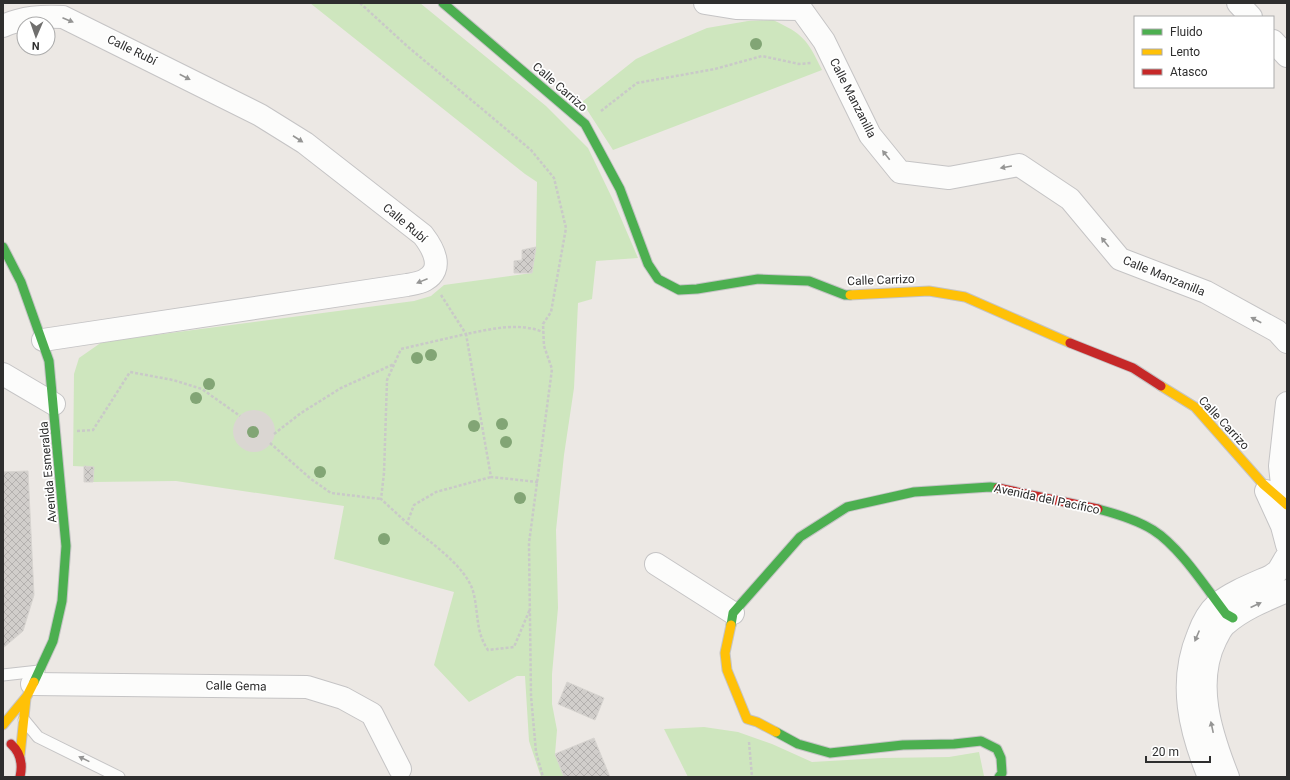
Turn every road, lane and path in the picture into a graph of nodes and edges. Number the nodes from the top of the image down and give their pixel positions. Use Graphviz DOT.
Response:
graph roads {
  1 [pos="360,3"];
  2 [pos="443,3"];
  3 [pos="705,3"];
  4 [pos="1238,3"];
  5 [pos="1250,16"];
  6 [pos="3,26"];
  7 [pos="1274,42"];
  8 [pos="1287,56"];
  9 [pos="834,60"];
  10 [pos="612,102"];
  11 [pos="3,247"];
  12 [pos="429,277"];
  13 [pos="543,332"];
  14 [pos="466,334"];
  15 [pos="43,340"];
  16 [pos="1287,342"];
  17 [pos="394,364"];
  18 [pos="3,374"];
  19 [pos="1287,403"];
  20 [pos="54,404"];
  21 [pos="240,416"];
  22 [pos="57,432"];
  23 [pos="274,434"];
  24 [pos="270,443"];
  25 [pos="1281,443"];
  26 [pos="1243,462"];
  27 [pos="490,478"];
  28 [pos="538,482"];
  29 [pos="1263,484"];
  30 [pos="381,499"];
  31 [pos="1286,504"];
  32 [pos="407,523"];
  33 [pos="1287,554"];
  34 [pos="656,564"];
  35 [pos="1287,591"];
  36 [pos="530,607"];
  37 [pos="1225,611"];
  38 [pos="733,613"];
  39 [pos="3,675"];
  40 [pos="33,684"];
  41 [pos="23,718"];
  42 [pos="747,719"];
  43 [pos="3,725"];
  44 [pos="3,739"];
  45 [pos="20,755"];
  46 [pos="400,769"];
  47 [pos="21,774"];
  48 [pos="31,777"];
  49 [pos="119,777"];
  50 [pos="543,777"];
  51 [pos="752,777"];
  52 [pos="999,777"];
  53 [pos="1209,777"];
  54 [pos="1228,777"];
  1 -- 13 [label="path"];
  2 -- 26 [label="street, Calle Carrizo"];
  3 -- 9 [label="street, Calle Manzanilla"];
  4 -- 5 [label="street"];
  6 -- 12 [label="street, Calle Rubí, one-way"];
  7 -- 8 [label="street"];
  9 -- 10 [label="path"];
  16 -- 9 [label="street, Calle Manzanilla, one-way"];
  11 -- 15 [label="street, Avenida Esmeralda"];
  12 -- 14 [label="path"];
  12 -- 15 [label="street, one-way"];
  13 -- 14 [label="path"];
  13 -- 28 [label="path"];
  14 -- 17 [label="path"];
  14 -- 27 [label="path"];
  15 -- 20 [label="street, Avenida Esmeralda"];
  17 -- 23 [label="path"];
  17 -- 30 [label="path"];
  18 -- 20 [label="street"];
  19 -- 25 [label="street"];
  20 -- 22 [label="street, Avenida Esmeralda"];
  21 -- 22 [label="path"];
  22 -- 40 [label="street, Avenida Esmeralda"];
  24 -- 30 [label="path"];
  25 -- 26 [label="street"];
  25 -- 31 [label="street"];
  26 -- 29 [label="street, Calle Carrizo"];
  27 -- 28 [label="path"];
  27 -- 32 [label="path"];
  28 -- 36 [label="path"];
  29 -- 31 [label="street, Calle Carrizo"];
  29 -- 33 [label="street"];
  30 -- 32 [label="path"];
  32 -- 36 [label="path"];
  33 -- 37 [label="street"];
  34 -- 38 [label="street"];
  37 -- 35 [label="street, one-way"];
  36 -- 50 [label="path"];
  37 -- 38 [label="street, Avenida del Pacífico"];
  37 -- 53 [label="street, one-way"];
  54 -- 37 [label="street, one-way"];
  38 -- 42 [label="street, Avenida del Pacífico"];
  39 -- 40 [label="lane"];
  40 -- 41 [label="street, Avenida Esmeralda"];
  40 -- 43 [label="street, Avenida Esmeralda"];
  40 -- 46 [label="street, Calle Gema"];
  41 -- 45 [label="street, Avenida Esmeralda"];
  49 -- 41 [label="lane, one-way"];
  42 -- 51 [label="path"];
  42 -- 52 [label="street"];
  44 -- 45 [label="street"];
  45 -- 47 [label="street, Avenida Esmeralda"];
  47 -- 48 [label="street"];
}
